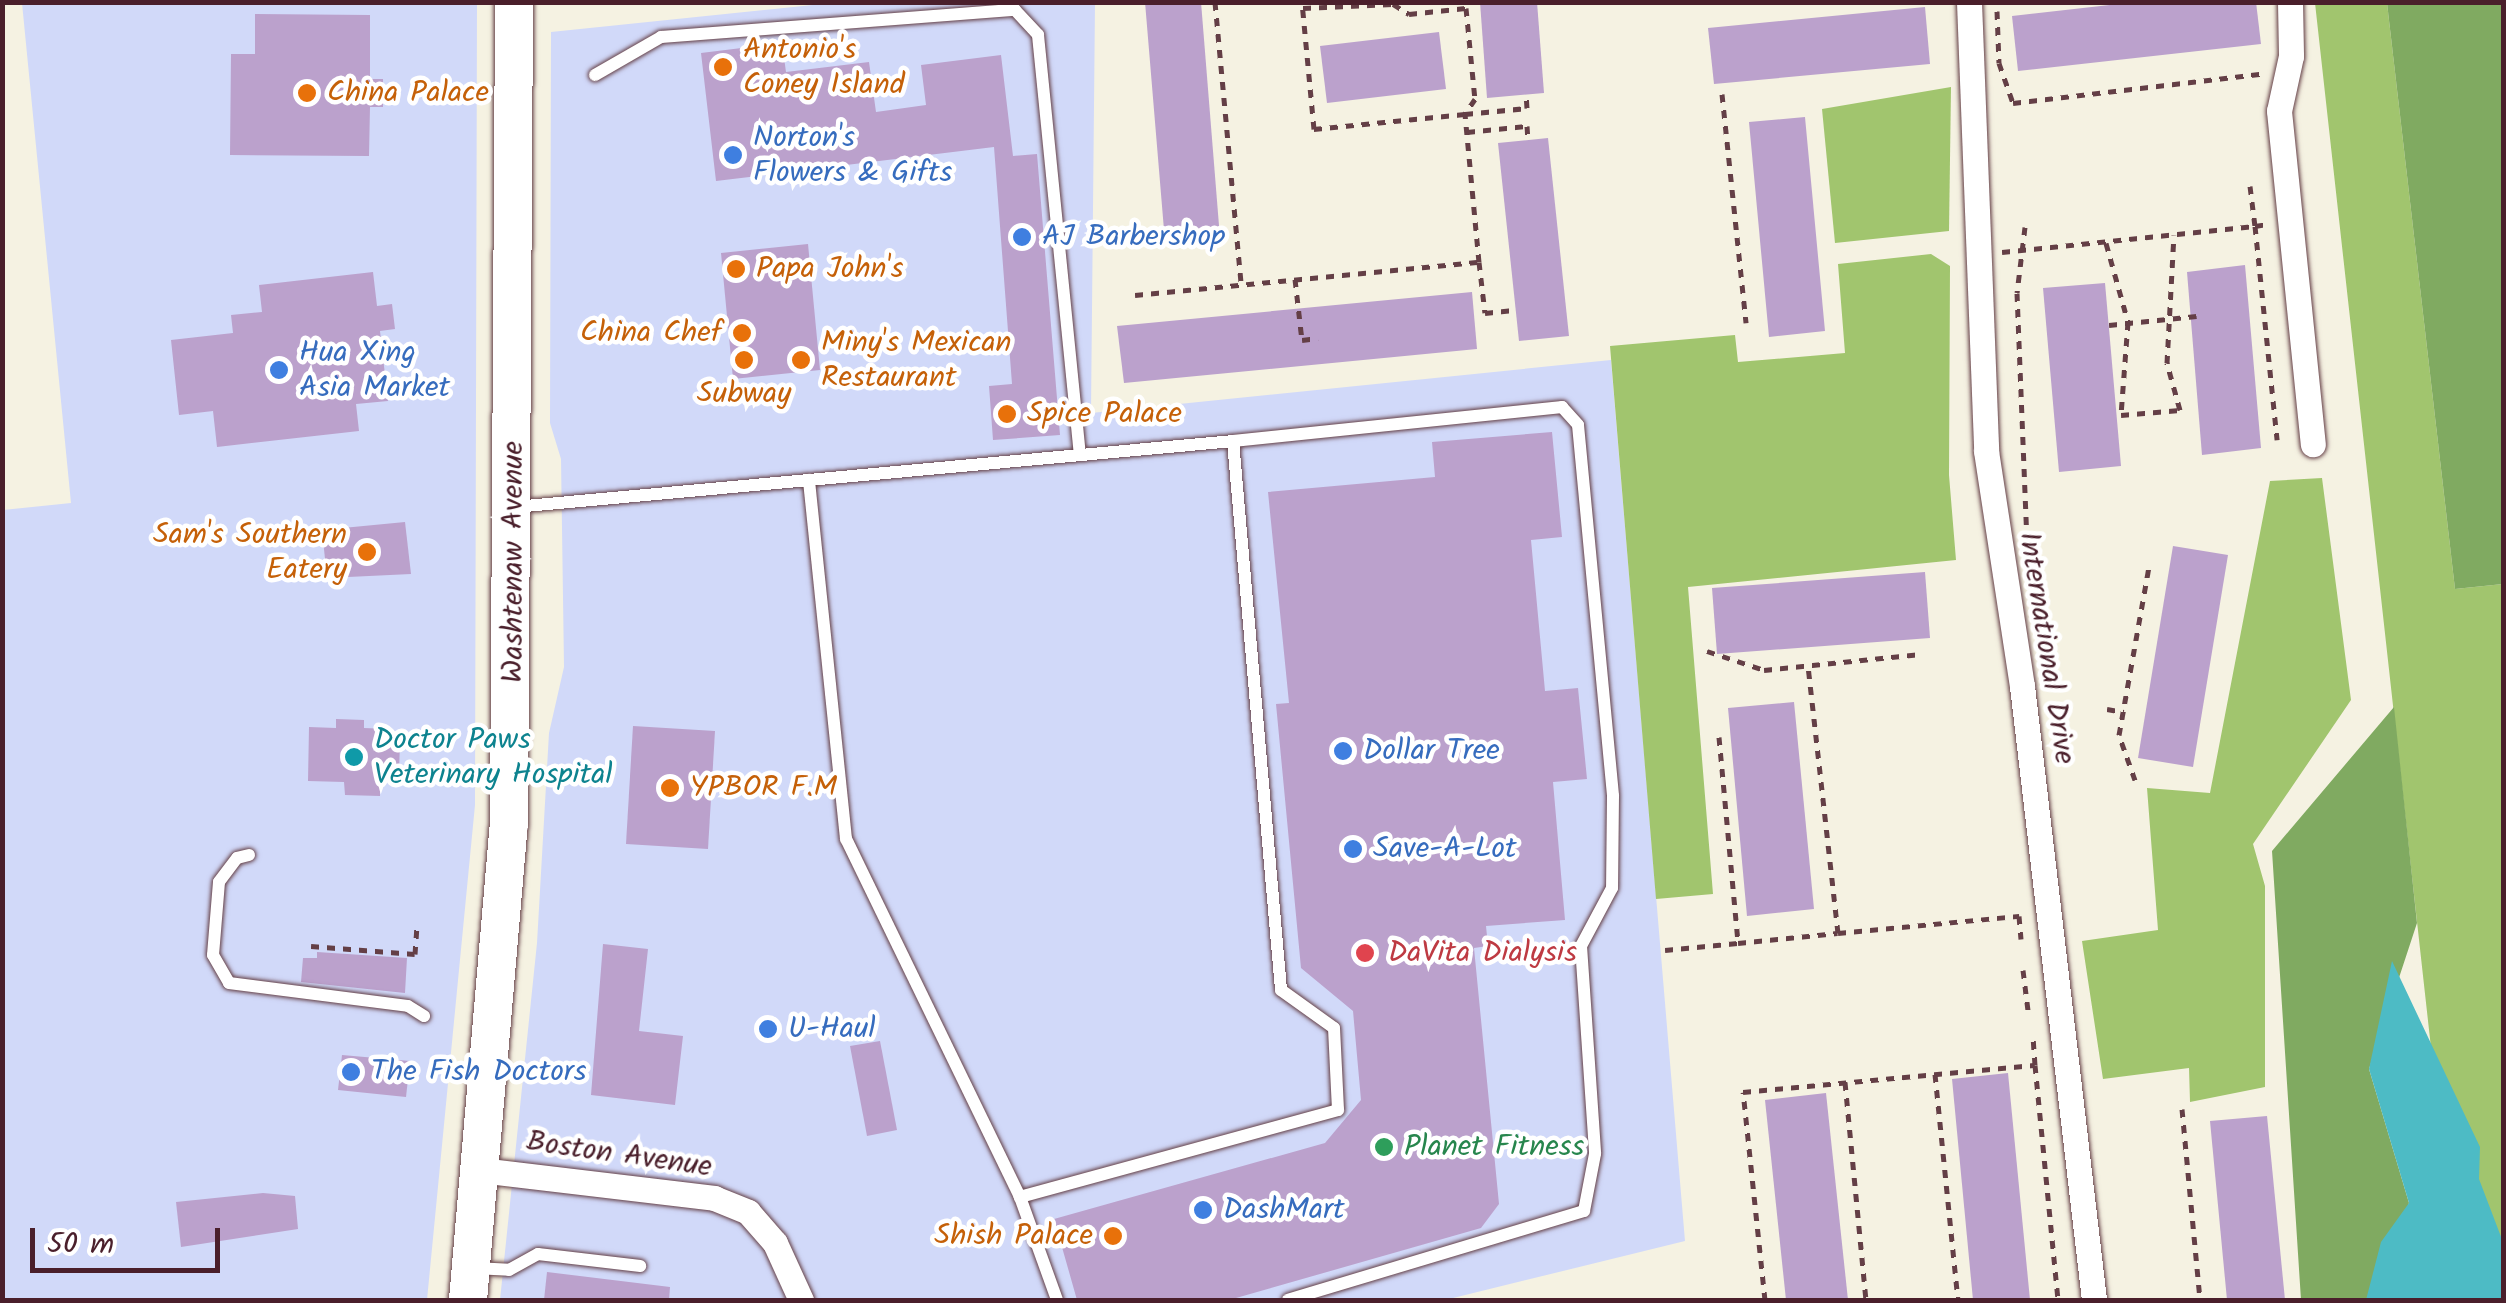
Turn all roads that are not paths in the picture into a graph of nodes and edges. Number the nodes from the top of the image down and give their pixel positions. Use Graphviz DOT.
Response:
graph roads {
  1 [pos="514,2"];
  2 [pos="1969,2"];
  3 [pos="2290,2"];
  4 [pos="595,76"];
  5 [pos="1233,441"];
  6 [pos="2312,444"];
  7 [pos="1080,455"];
  8 [pos="809,480"];
  9 [pos="515,507"];
  10 [pos="250,855"];
  11 [pos="424,1016"];
  12 [pos="480,1170"];
  13 [pos="1020,1197"];
  14 [pos="640,1266"];
  15 [pos="470,1284"];
  16 [pos="801,1300"];
  17 [pos="1057,1300"];
  18 [pos="1288,1300"];
  19 [pos="2094,1300"];
  1 -- 9 [label="main road, Washtenaw Avenue"];
  2 -- 19 [label="street, International Drive"];
  3 -- 6 [label="street"];
  4 -- 7 [label="lane"];
  5 -- 7 [label="lane"];
  5 -- 13 [label="lane"];
  5 -- 18 [label="lane"];
  7 -- 8 [label="lane"];
  8 -- 9 [label="lane"];
  8 -- 13 [label="lane"];
  9 -- 12 [label="main road, Washtenaw Avenue"];
  10 -- 11 [label="lane"];
  12 -- 15 [label="main road, Washtenaw Avenue"];
  12 -- 16 [label="street, Boston Avenue"];
  13 -- 17 [label="lane"];
  14 -- 15 [label="lane"];
}
